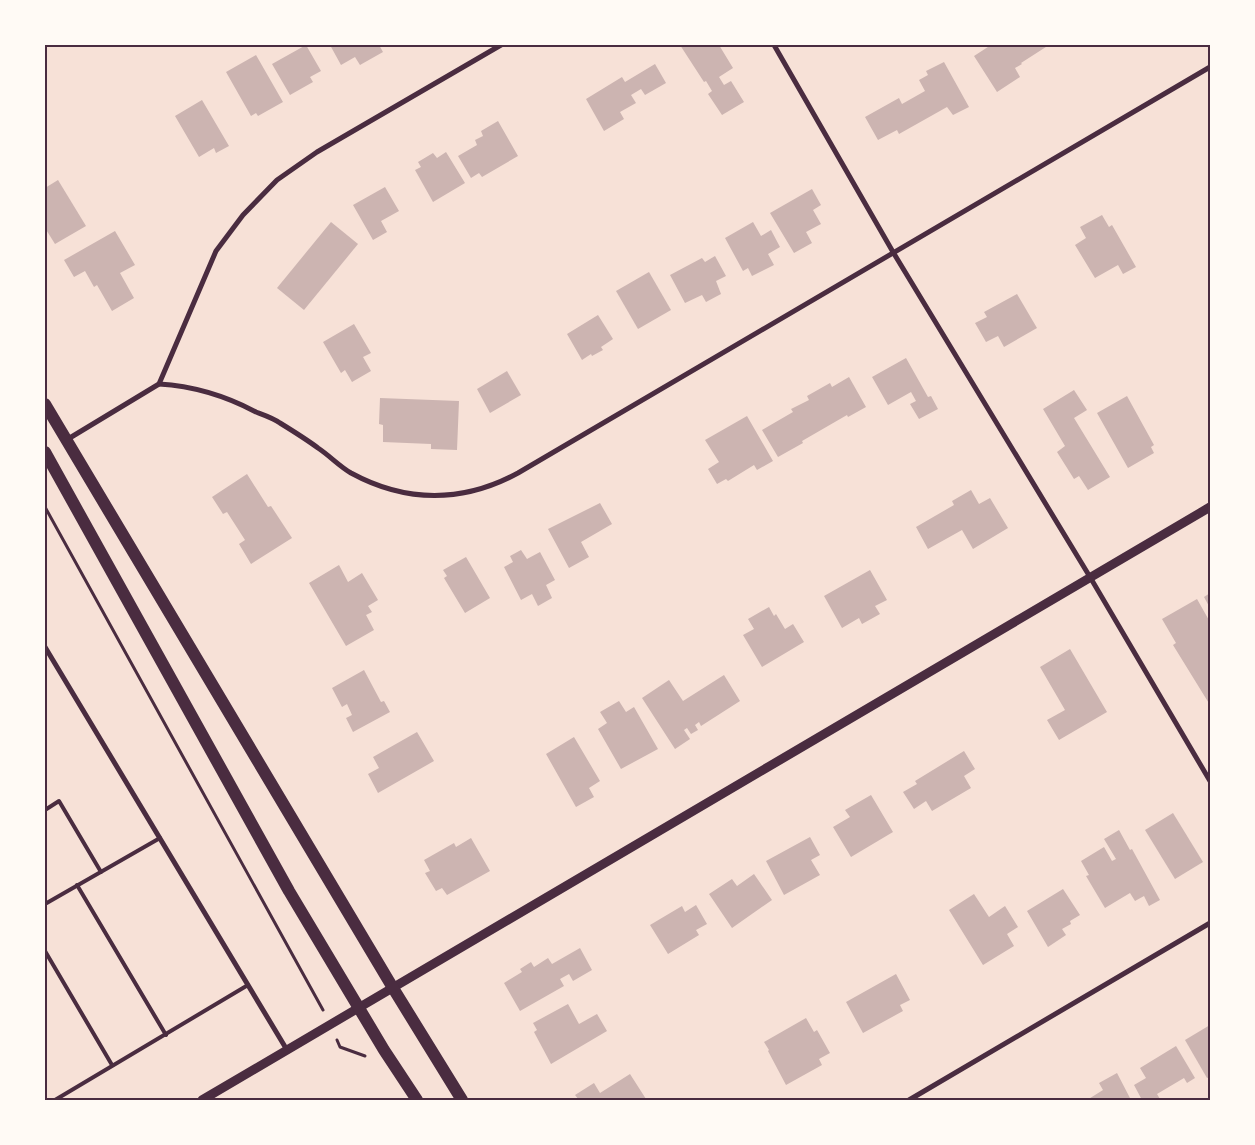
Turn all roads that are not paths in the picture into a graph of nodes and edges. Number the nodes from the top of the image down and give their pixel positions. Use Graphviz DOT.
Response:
graph roads {
  1 [pos="501,45"];
  2 [pos="774,45"];
  3 [pos="1210,66"];
  4 [pos="893,252"];
  5 [pos="158,384"];
  6 [pos="45,404"];
  7 [pos="66,440"];
  8 [pos="45,454"];
  9 [pos="1210,507"];
  10 [pos="1090,577"];
  11 [pos="45,646"];
  12 [pos="1210,781"];
  13 [pos="45,810"];
  14 [pos="160,838"];
  15 [pos="101,872"];
  16 [pos="77,885"];
  17 [pos="45,904"];
  18 [pos="1210,923"];
  19 [pos="45,951"];
  20 [pos="248,985"];
  21 [pos="393,988"];
  22 [pos="359,1008"];
  23 [pos="166,1035"];
  24 [pos="287,1050"];
  25 [pos="112,1065"];
  26 [pos="56,1100"];
  27 [pos="202,1100"];
  28 [pos="417,1100"];
  29 [pos="462,1100"];
  30 [pos="909,1100"];
  1 -- 5 [label="street"];
  2 -- 4 [label="street"];
  3 -- 4 [label="street"];
  4 -- 5 [label="street"];
  4 -- 10 [label="street"];
  5 -- 7 [label="street"];
  6 -- 7 [label="main road"];
  7 -- 21 [label="main road"];
  8 -- 22 [label="main road"];
  9 -- 10 [label="street"];
  10 -- 12 [label="street"];
  10 -- 21 [label="street"];
  11 -- 14 [label="street"];
  13 -- 15 [label="lane"];
  14 -- 15 [label="lane"];
  14 -- 20 [label="street"];
  15 -- 16 [label="lane"];
  16 -- 17 [label="lane"];
  16 -- 23 [label="lane"];
  18 -- 30 [label="street"];
  19 -- 25 [label="lane"];
  20 -- 23 [label="lane"];
  20 -- 24 [label="street"];
  21 -- 22 [label="street"];
  21 -- 29 [label="main road"];
  22 -- 24 [label="street"];
  22 -- 28 [label="main road"];
  23 -- 25 [label="lane"];
  24 -- 27 [label="street"];
  25 -- 26 [label="lane"];
}
